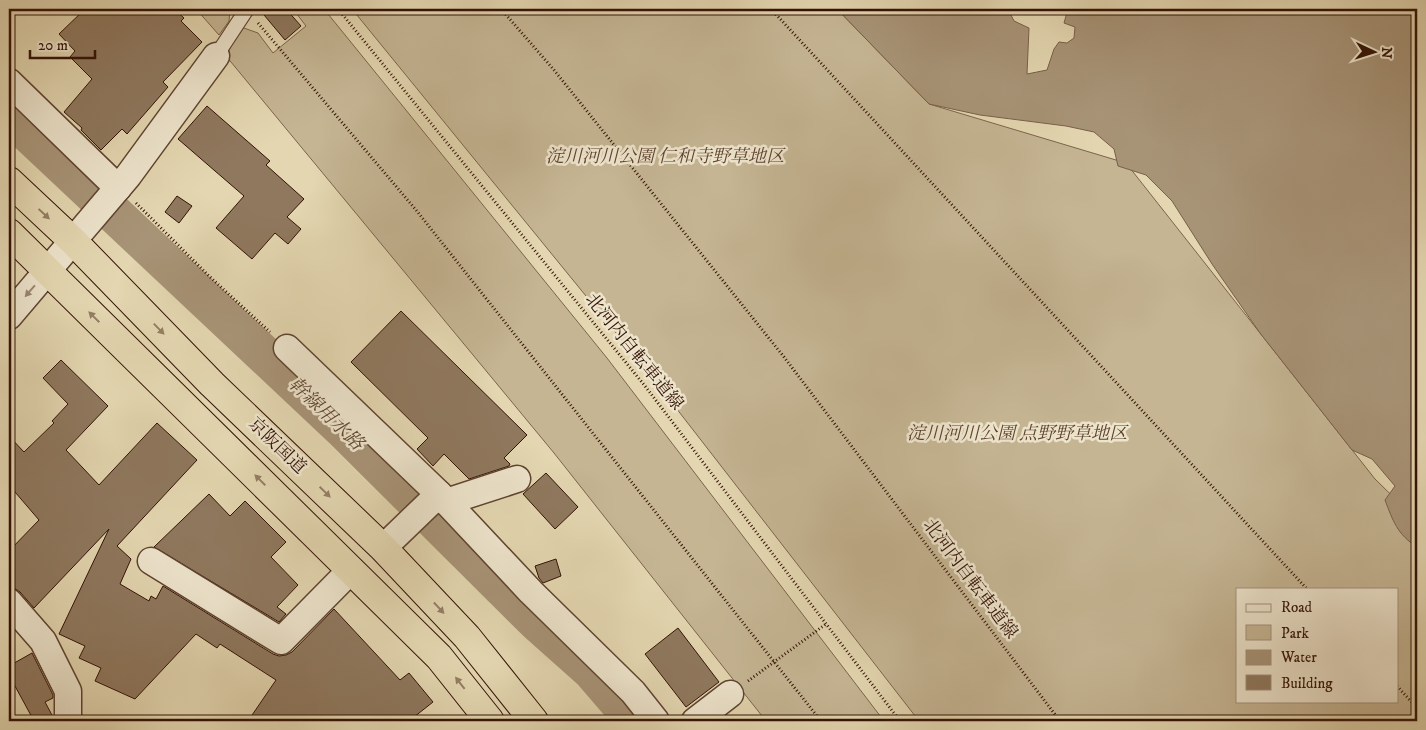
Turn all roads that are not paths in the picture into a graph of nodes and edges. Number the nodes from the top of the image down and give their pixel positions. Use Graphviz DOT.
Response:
graph roads {
  1 [pos="247,9"];
  2 [pos="216,56"];
  3 [pos="9,82"];
  4 [pos="9,181"];
  5 [pos="116,191"];
  6 [pos="9,233"];
  7 [pos="73,241"];
  8 [pos="47,271"];
  9 [pos="9,316"];
  10 [pos="287,348"];
  11 [pos="518,479"];
  12 [pos="442,498"];
  13 [pos="383,548"];
  14 [pos="151,561"];
  15 [pos="351,570"];
  16 [pos="12,612"];
  17 [pos="730,694"];
  18 [pos="68,721"];
  19 [pos="490,721"];
  20 [pos="534,721"];
  21 [pos="656,721"];
  22 [pos="696,721"];
  1 -- 2 [label="lane"];
  2 -- 5 [label="street"];
  3 -- 5 [label="street"];
  4 -- 7 [label="highway, 京阪国道, one-way"];
  5 -- 7 [label="street"];
  6 -- 8 [label="highway, 京阪国道"];
  7 -- 8 [label="street"];
  7 -- 13 [label="highway, 京阪国道, one-way"];
  8 -- 9 [label="street, one-way"];
  15 -- 8 [label="highway, 京阪国道, one-way"];
  10 -- 12 [label="street"];
  11 -- 12 [label="street"];
  12 -- 13 [label="street"];
  12 -- 21 [label="street"];
  13 -- 20 [label="highway, 京阪国道, one-way"];
  14 -- 15 [label="street"];
  19 -- 15 [label="highway, 京阪国道, one-way"];
  16 -- 18 [label="street"];
  17 -- 22 [label="street"];
}
